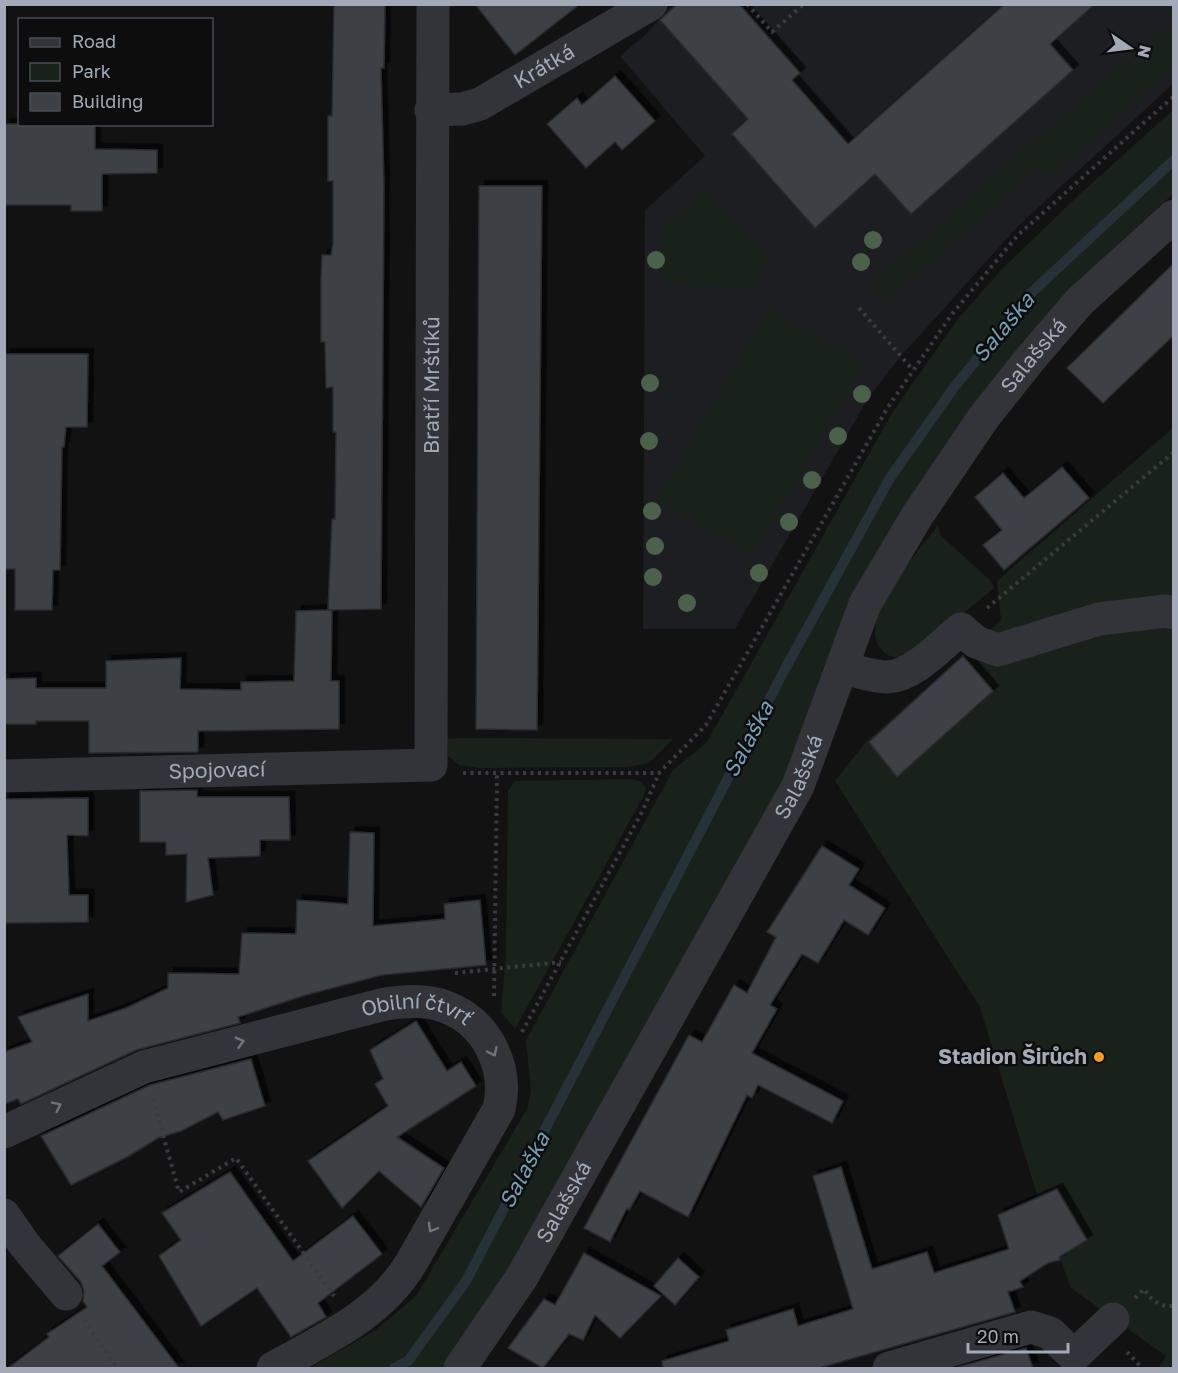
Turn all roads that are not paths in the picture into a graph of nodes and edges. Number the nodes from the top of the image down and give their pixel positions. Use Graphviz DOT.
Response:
graph roads {
  1 [pos="433,4"];
  2 [pos="651,4"];
  3 [pos="431,110"];
  4 [pos="1173,216"];
  5 [pos="1173,613"];
  6 [pos="842,667"];
  7 [pos="431,765"];
  8 [pos="4,776"];
  9 [pos="4,1132"];
  10 [pos="4,1215"];
  11 [pos="66,1294"];
  12 [pos="1113,1319"];
  13 [pos="1081,1362"];
  14 [pos="273,1368"];
  15 [pos="460,1368"];
  16 [pos="890,1368"];
  1 -- 3 [label="street, Bratří Mrštíků"];
  2 -- 3 [label="street, Krátká"];
  3 -- 7 [label="street, Bratří Mrštíků"];
  4 -- 6 [label="street, Salašská"];
  5 -- 6 [label="street"];
  6 -- 15 [label="street, Salašská"];
  7 -- 8 [label="street, Spojovací"];
  9 -- 14 [label="street, Obilní čtvrť, one-way"];
  10 -- 11 [label="street"];
  12 -- 13 [label="street"];
  13 -- 16 [label="street"];
}
